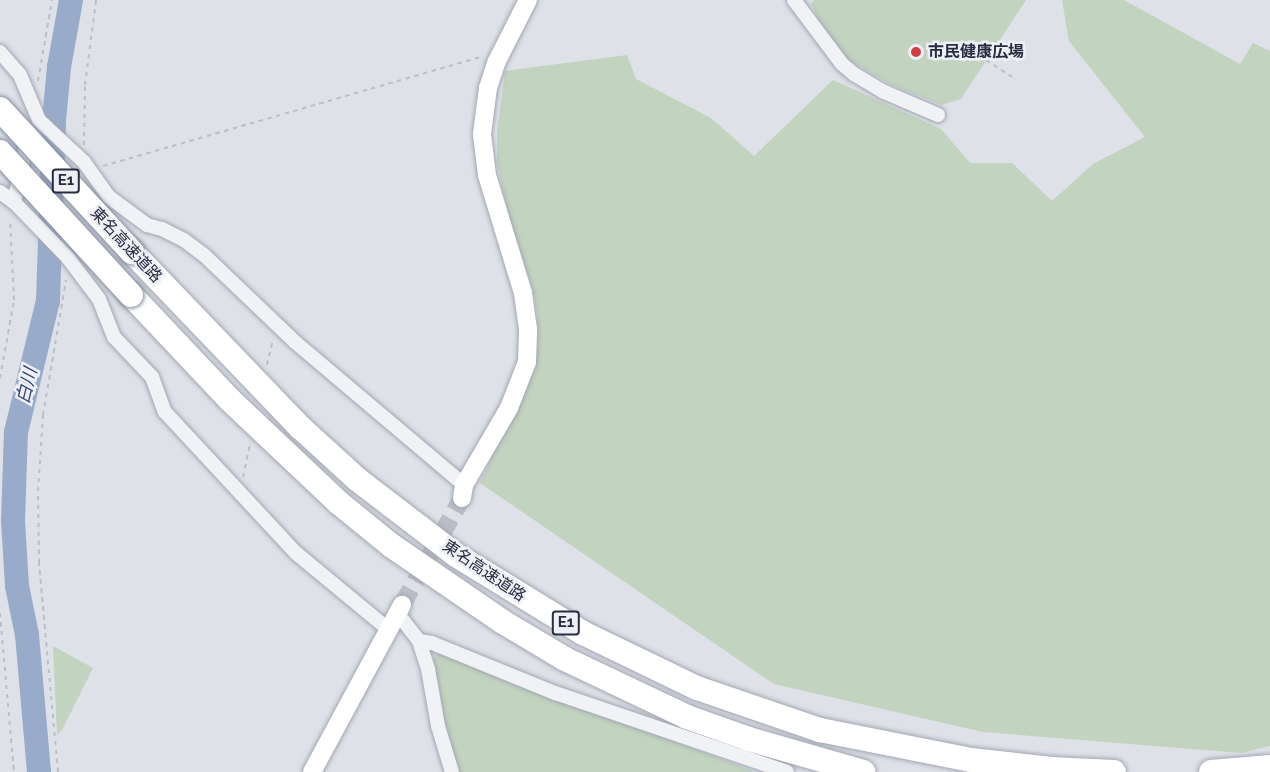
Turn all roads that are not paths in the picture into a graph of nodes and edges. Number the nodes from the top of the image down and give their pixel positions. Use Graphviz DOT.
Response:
graph roads {
  1 [pos="528,0"];
  2 [pos="794,0"];
  3 [pos="0,52"];
  4 [pos="0,109"];
  5 [pos="36,114"];
  6 [pos="938,115"];
  7 [pos="0,152"];
  8 [pos="0,192"];
  9 [pos="14,202"];
  10 [pos="463,492"];
  11 [pos="400,609"];
  12 [pos="389,630"];
  13 [pos="419,641"];
  14 [pos="1270,766"];
  15 [pos="312,772"];
  16 [pos="452,772"];
  17 [pos="787,772"];
  18 [pos="862,772"];
  19 [pos="1114,772"];
  20 [pos="1211,772"];
  1 -- 10 [label="street"];
  2 -- 6 [label="street"];
  3 -- 5 [label="street"];
  4 -- 19 [label="highway, 東名高速道路 / E1, bridge"];
  5 -- 9 [label="street"];
  5 -- 10 [label="street"];
  7 -- 18 [label="highway, 東名高速道路 / E1, bridge"];
  8 -- 9 [label="street"];
  9 -- 12 [label="street"];
  11 -- 12 [label="street"];
  11 -- 13 [label="street"];
  12 -- 15 [label="street"];
  13 -- 16 [label="street"];
  13 -- 17 [label="street"];
  14 -- 20 [label="highway"];
}
